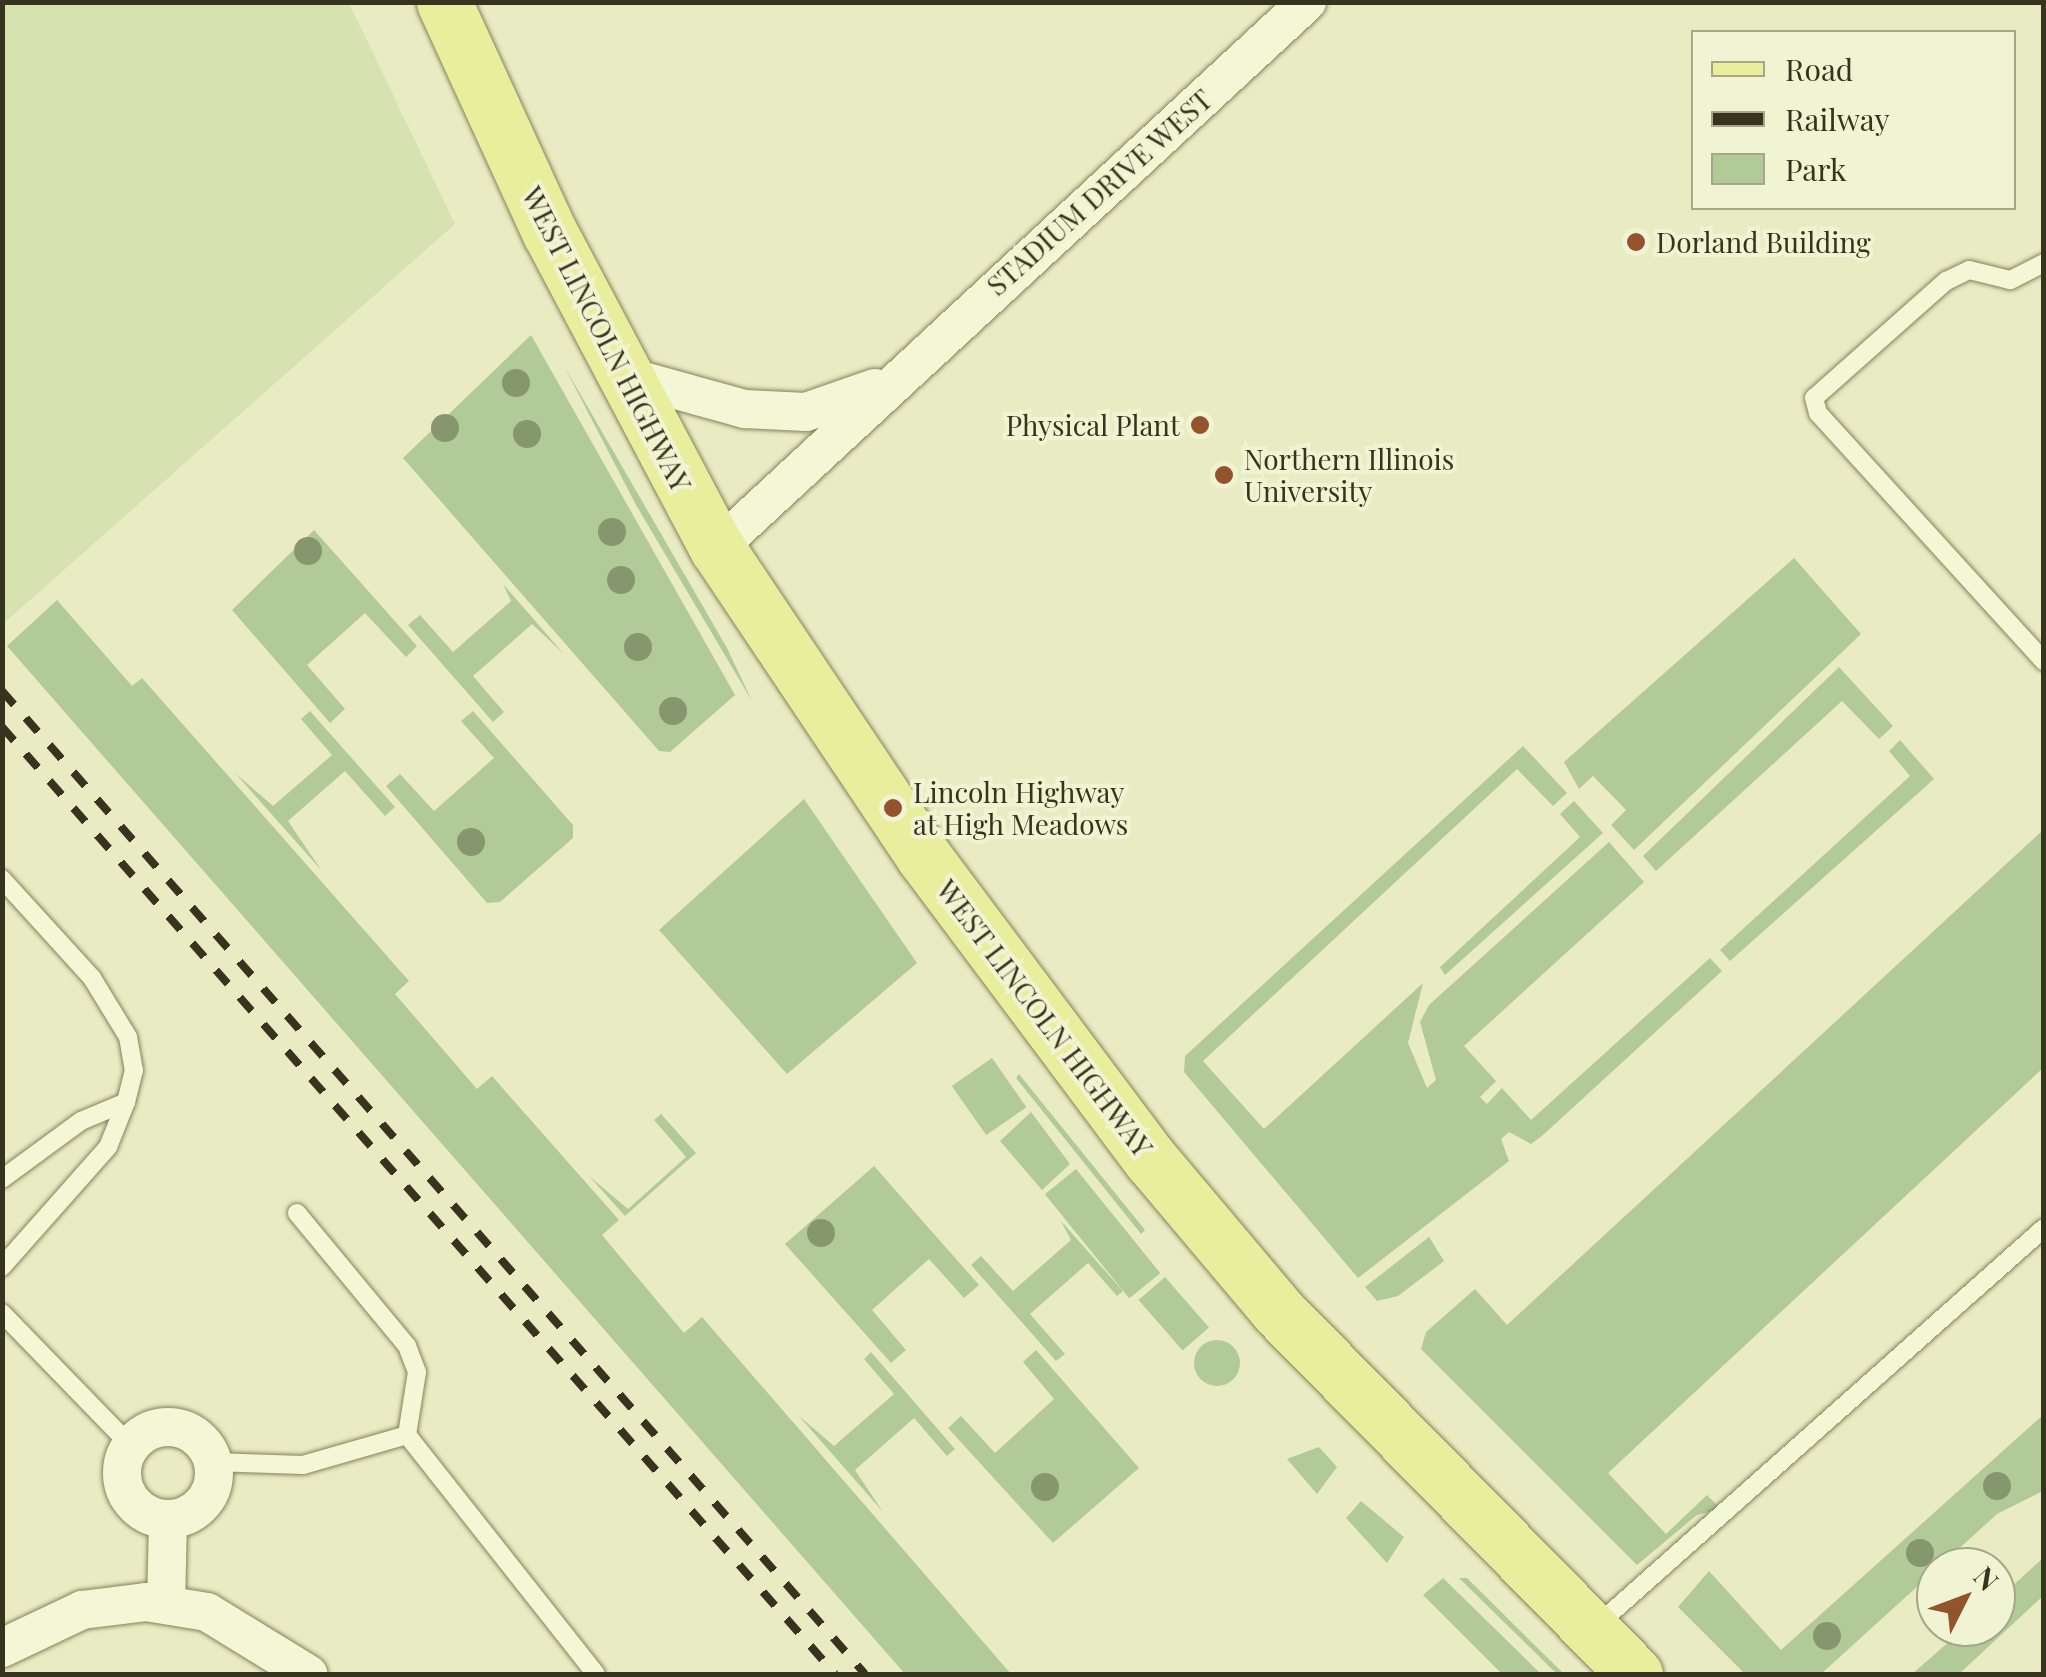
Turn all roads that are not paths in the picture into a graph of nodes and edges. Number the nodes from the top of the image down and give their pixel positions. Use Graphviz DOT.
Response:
graph roads {
  1 [pos="444,2"];
  2 [pos="1306,2"];
  3 [pos="2044,263"];
  4 [pos="622,375"];
  5 [pos="891,382"];
  6 [pos="717,548"];
  7 [pos="2044,661"];
  8 [pos="2,879"];
  9 [pos="126,1102"];
  10 [pos="2,1179"];
  11 [pos="296,1213"];
  12 [pos="2044,1228"];
  13 [pos="2,1267"];
  14 [pos="2,1313"];
  15 [pos="407,1435"];
  16 [pos="131,1446"];
  17 [pos="212,1462"];
  18 [pos="168,1524"];
  19 [pos="166,1604"];
  20 [pos="1590,1630"];
  21 [pos="2,1648"];
  22 [pos="308,1674"];
  23 [pos="596,1674"];
  24 [pos="1635,1674"];
  1 -- 4 [label="main road, WEST LINCOLN HIGHWAY"];
  2 -- 5 [label="street, STADIUM DRIVE WEST"];
  3 -- 7 [label="lane"];
  4 -- 5 [label="street, STADIUM DRIVE WEST"];
  4 -- 6 [label="main road, WEST LINCOLN HIGHWAY"];
  5 -- 6 [label="street, STADIUM DRIVE WEST"];
  6 -- 20 [label="main road, WEST LINCOLN HIGHWAY"];
  8 -- 9 [label="lane"];
  9 -- 10 [label="lane"];
  9 -- 13 [label="lane"];
  11 -- 15 [label="lane"];
  12 -- 20 [label="lane"];
  14 -- 16 [label="lane"];
  15 -- 17 [label="lane"];
  15 -- 23 [label="lane"];
  16 -- 17 [label="street"];
  16 -- 18 [label="street"];
  17 -- 18 [label="street"];
  18 -- 19 [label="street"];
  19 -- 21 [label="street"];
  19 -- 22 [label="street"];
  20 -- 24 [label="main road, WEST LINCOLN HIGHWAY"];
}
